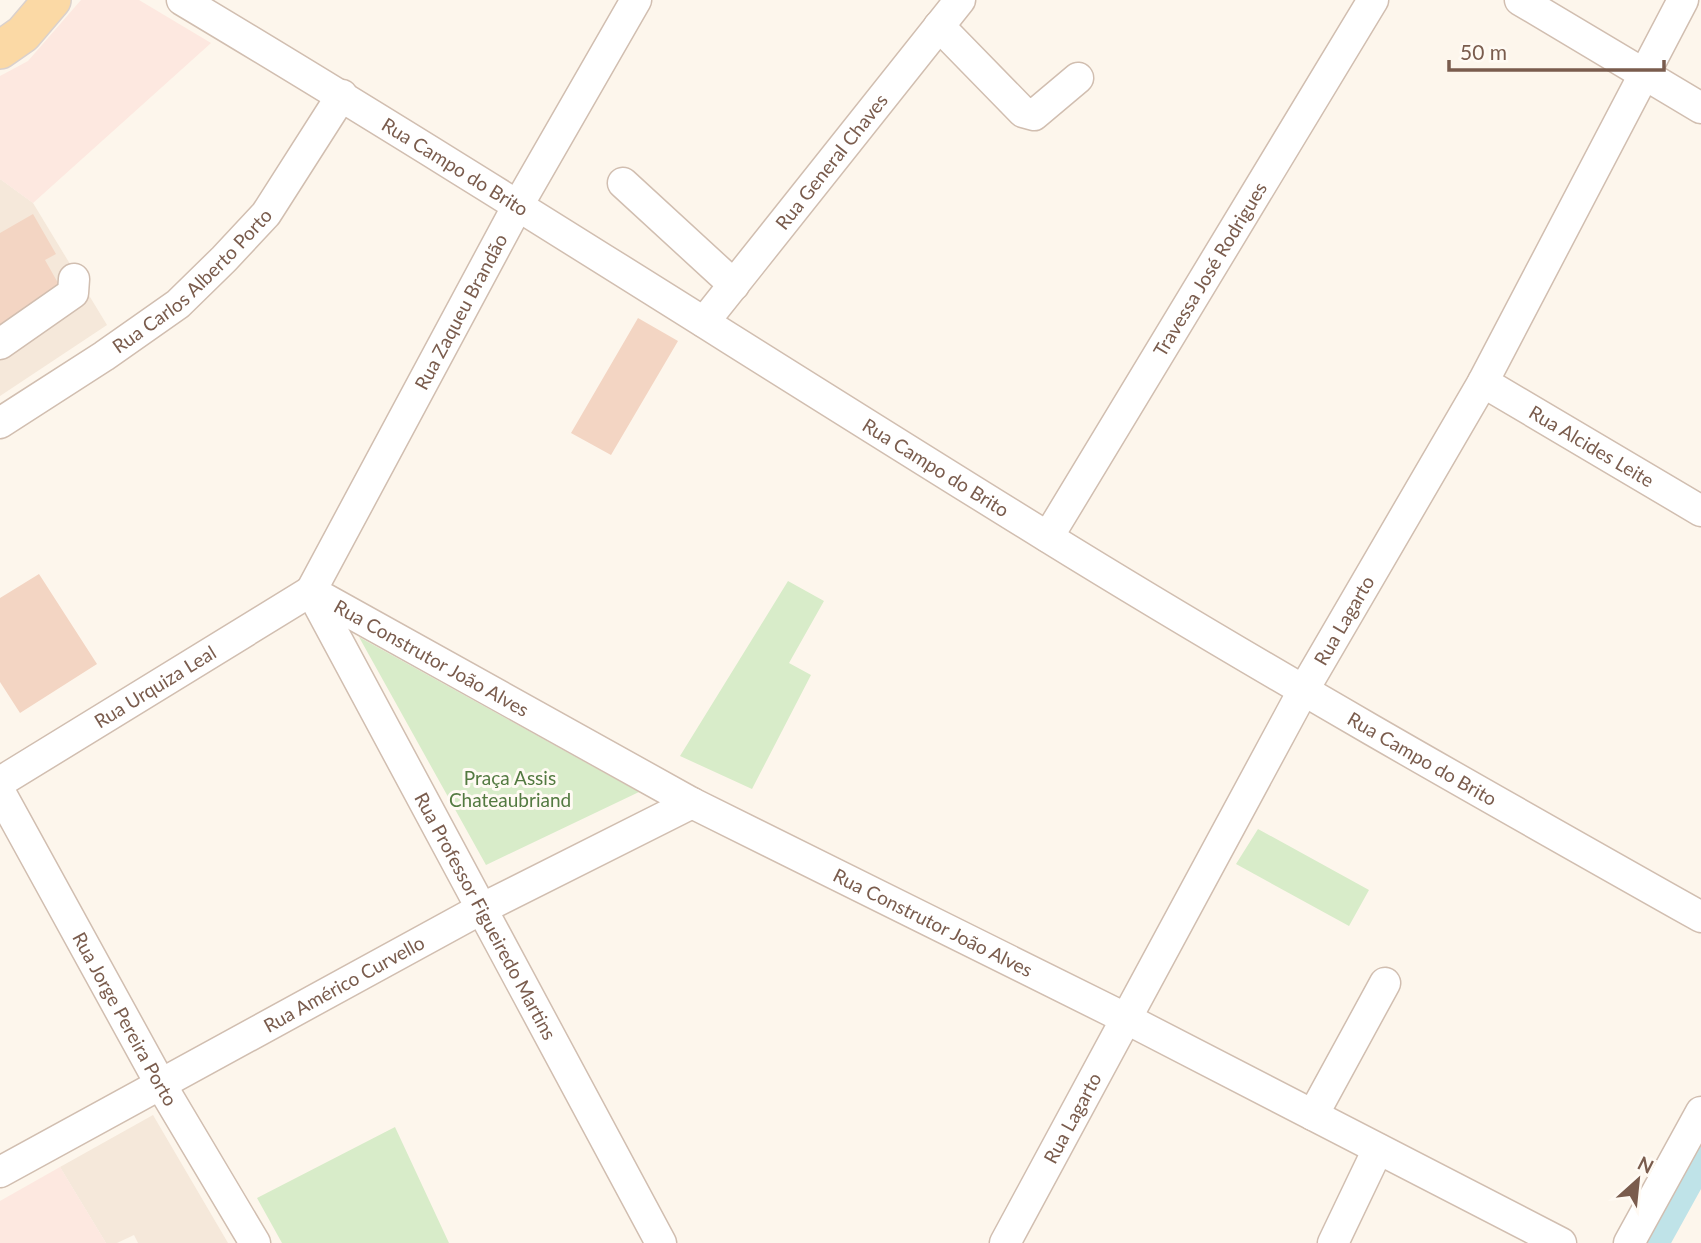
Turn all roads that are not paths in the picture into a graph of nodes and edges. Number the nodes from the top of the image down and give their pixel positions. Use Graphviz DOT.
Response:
graph roads {
  1 [pos="52,0"];
  2 [pos="182,0"];
  3 [pos="636,0"];
  4 [pos="960,0"];
  5 [pos="1373,0"];
  6 [pos="1520,0"];
  7 [pos="1683,0"];
  8 [pos="939,26"];
  9 [pos="0,50"];
  10 [pos="1644,74"];
  11 [pos="1078,78"];
  12 [pos="342,96"];
  13 [pos="1701,108"];
  14 [pos="624,183"];
  15 [pos="517,207"];
  16 [pos="74,279"];
  17 [pos="734,285"];
  18 [pos="704,322"];
  19 [pos="0,344"];
  20 [pos="1483,382"];
  21 [pos="0,423"];
  22 [pos="1701,511"];
  23 [pos="1048,537"];
  24 [pos="311,591"];
  25 [pos="1303,691"];
  26 [pos="0,782"];
  27 [pos="0,792"];
  28 [pos="692,803"];
  29 [pos="481,909"];
  30 [pos="1701,917"];
  31 [pos="1385,983"];
  32 [pos="1125,1018"];
  33 [pos="161,1085"];
  34 [pos="1701,1112"];
  35 [pos="1313,1115"];
  36 [pos="1378,1149"];
  37 [pos="0,1172"];
  38 [pos="255,1243"];
  39 [pos="661,1243"];
  40 [pos="1005,1243"];
  41 [pos="1333,1243"];
  42 [pos="1561,1243"];
  43 [pos="1629,1243"];
  1 -- 9 [label="main road"];
  2 -- 12 [label="street, Rua Campo do Brito"];
  3 -- 15 [label="street, Rua Zaqueu Brandão"];
  4 -- 8 [label="street, Rua General Chaves"];
  5 -- 23 [label="street, Travessa José Rodrigues"];
  6 -- 10 [label="street"];
  7 -- 10 [label="street, Rua Lagarto"];
  8 -- 11 [label="street"];
  8 -- 17 [label="street, Rua General Chaves"];
  10 -- 13 [label="street"];
  10 -- 20 [label="street, Rua Lagarto"];
  12 -- 15 [label="street, Rua Campo do Brito"];
  12 -- 21 [label="street, Rua Carlos Alberto Porto"];
  14 -- 17 [label="street"];
  15 -- 18 [label="street, Rua Campo do Brito"];
  15 -- 24 [label="street, Rua Zaqueu Brandão"];
  16 -- 19 [label="street"];
  17 -- 18 [label="street, Rua General Chaves"];
  18 -- 23 [label="street, Rua Campo do Brito"];
  20 -- 22 [label="street, Rua Alcides Leite"];
  20 -- 25 [label="street, Rua Lagarto"];
  23 -- 25 [label="street, Rua Campo do Brito"];
  24 -- 26 [label="street, Rua Urquiza Leal"];
  24 -- 28 [label="street, Rua Construtor João Alves"];
  24 -- 29 [label="street, Rua Professor Figueiredo Martins"];
  25 -- 30 [label="street, Rua Campo do Brito"];
  25 -- 32 [label="street, Rua Lagarto"];
  27 -- 33 [label="street, Rua Jorge Pereira Porto"];
  28 -- 29 [label="street, Rua Américo Curvello"];
  28 -- 32 [label="street, Rua Construtor João Alves"];
  29 -- 33 [label="street, Rua Américo Curvello"];
  29 -- 39 [label="street, Rua Professor Figueiredo Martins"];
  31 -- 35 [label="street"];
  32 -- 35 [label="street, Rua Construtor João Alves"];
  32 -- 40 [label="street, Rua Lagarto"];
  33 -- 37 [label="street, Rua Américo Curvello"];
  33 -- 38 [label="street, Rua Jorge Pereira Porto"];
  34 -- 43 [label="street"];
  35 -- 36 [label="street, Rua Construtor João Alves"];
  36 -- 41 [label="street"];
  36 -- 42 [label="street, Rua Construtor João Alves"];
}
